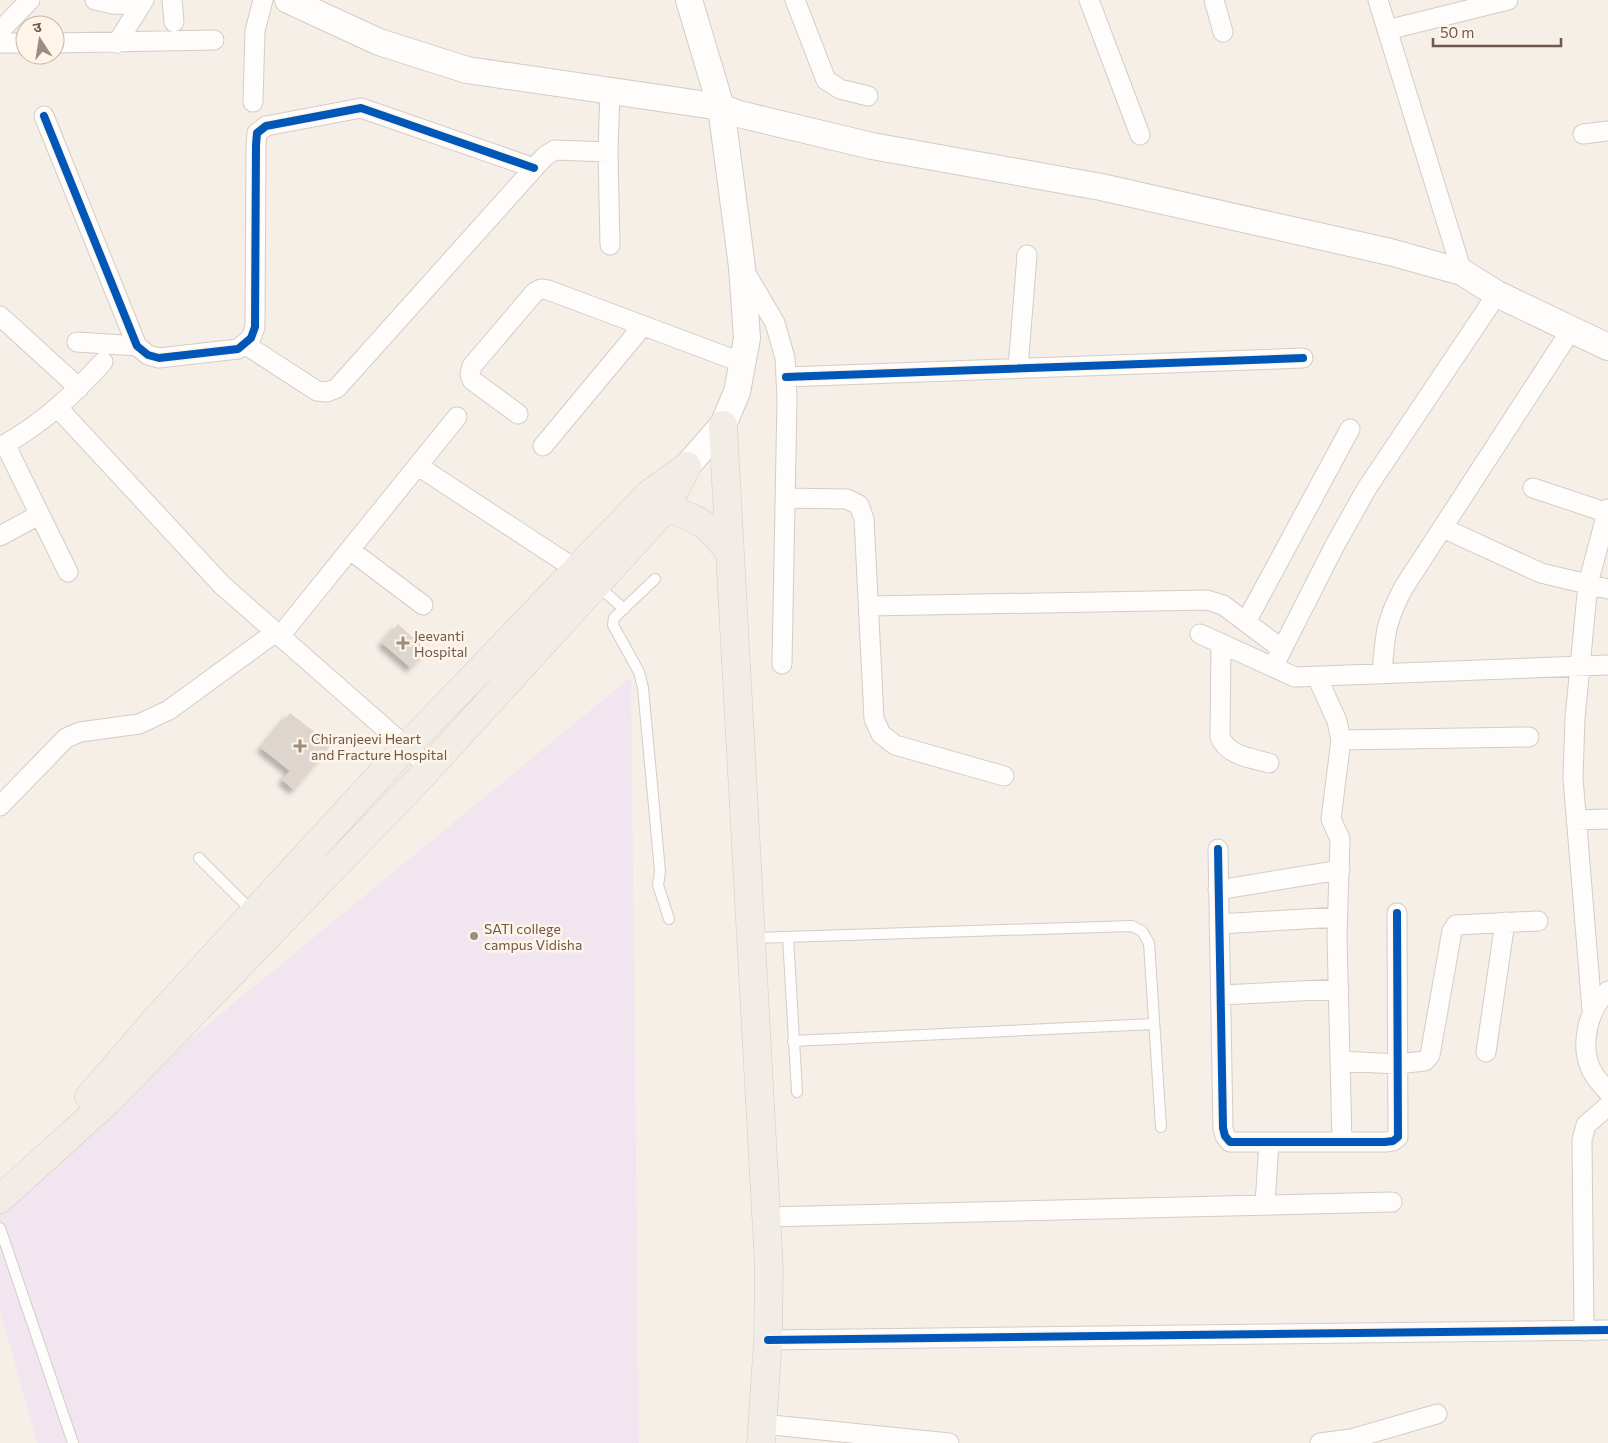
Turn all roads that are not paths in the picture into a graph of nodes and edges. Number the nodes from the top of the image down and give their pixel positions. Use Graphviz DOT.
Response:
graph roads {
  1 [pos="30,0"];
  2 [pos="95,0"];
  3 [pos="172,0"];
  4 [pos="263,0"];
  5 [pos="688,0"];
  6 [pos="794,0"];
  7 [pos="1089,0"];
  8 [pos="1214,0"];
  9 [pos="1378,0"];
  10 [pos="1508,0"];
  11 [pos="301,2"];
  12 [pos="142,3"];
  13 [pos="174,22"];
  14 [pos="1387,30"];
  15 [pos="0,31"];
  16 [pos="1223,32"];
  17 [pos="214,40"];
  18 [pos="0,43"];
  19 [pos="15,43"];
  20 [pos="65,43"];
  21 [pos="117,43"];
  22 [pos="610,90"];
  23 [pos="868,96"];
  24 [pos="253,102"];
  25 [pos="721,107"];
  26 [pos="44,116"];
  27 [pos="1608,131"];
  28 [pos="1140,134"];
  29 [pos="1583,134"];
  30 [pos="608,152"];
  31 [pos="534,168"];
  32 [pos="610,245"];
  33 [pos="1027,256"];
  34 [pos="742,267"];
  35 [pos="1462,272"];
  36 [pos="1498,294"];
  37 [pos="0,316"];
  38 [pos="642,327"];
  39 [pos="1571,330"];
  40 [pos="77,342"];
  41 [pos="246,345"];
  42 [pos="137,346"];
  43 [pos="1608,347"];
  44 [pos="1303,358"];
  45 [pos="103,362"];
  46 [pos="743,363"];
  47 [pos="1018,368"];
  48 [pos="786,377"];
  49 [pos="79,388"];
  50 [pos="58,408"];
  51 [pos="518,414"];
  52 [pos="457,417"];
  53 [pos="723,425"];
  54 [pos="1350,429"];
  55 [pos="2,446"];
  56 [pos="543,446"];
  57 [pos="418,466"];
  58 [pos="687,466"];
  59 [pos="1533,488"];
  60 [pos="785,498"];
  61 [pos="666,508"];
  62 [pos="1608,511"];
  63 [pos="40,514"];
  64 [pos="1443,528"];
  65 [pos="0,536"];
  66 [pos="350,550"];
  67 [pos="729,552"];
  68 [pos="68,572"];
  69 [pos="586,576"];
  70 [pos="655,579"];
  71 [pos="1588,584"];
  72 [pos="1608,589"];
  73 [pos="424,606"];
  74 [pos="868,606"];
  75 [pos="624,609"];
  76 [pos="1246,622"];
  77 [pos="278,634"];
  78 [pos="1200,634"];
  79 [pos="1221,643"];
  80 [pos="1282,649"];
  81 [pos="782,664"];
  82 [pos="1608,665"];
  83 [pos="1581,666"];
  84 [pos="1273,667"];
  85 [pos="1382,674"];
  86 [pos="1317,677"];
  87 [pos="1529,737"];
  88 [pos="1341,740"];
  89 [pos="406,747"];
  90 [pos="1269,763"];
  91 [pos="429,767"];
  92 [pos="1004,776"];
  93 [pos="0,806"];
  94 [pos="1608,819"];
  95 [pos="1576,820"];
  96 [pos="1218,849"];
  97 [pos="199,858"];
  98 [pos="1340,870"];
  99 [pos="1218,890"];
  100 [pos="1397,912"];
  101 [pos="254,913"];
  102 [pos="1338,917"];
  103 [pos="670,919"];
  104 [pos="1538,921"];
  105 [pos="1505,922"];
  106 [pos="1219,924"];
  107 [pos="788,937"];
  108 [pos="751,938"];
  109 [pos="1339,989"];
  110 [pos="1608,991"];
  111 [pos="1221,995"];
  112 [pos="1592,1010"];
  113 [pos="1154,1024"];
  114 [pos="793,1041"];
  115 [pos="1486,1052"];
  116 [pos="1340,1061"];
  117 [pos="1397,1064"];
  118 [pos="797,1092"];
  119 [pos="1608,1092"];
  120 [pos="1608,1106"];
  121 [pos="1160,1127"];
  122 [pos="1342,1142"];
  123 [pos="1269,1143"];
  124 [pos="47,1155"];
  125 [pos="0,1199"];
  126 [pos="1392,1202"];
  127 [pos="1265,1204"];
  128 [pos="766,1217"];
  129 [pos="0,1228"];
  130 [pos="1599,1327"];
  131 [pos="768,1340"];
  132 [pos="1437,1414"];
  133 [pos="761,1433"];
  134 [pos="72,1443"];
  135 [pos="949,1443"];
  136 [pos="1320,1443"];
  1 -- 15 [label="street"];
  2 -- 12 [label="street"];
  3 -- 13 [label="street"];
  4 -- 24 [label="street"];
  5 -- 25 [label="main road"];
  6 -- 23 [label="street"];
  7 -- 28 [label="street"];
  8 -- 16 [label="street"];
  9 -- 14 [label="street"];
  10 -- 14 [label="street"];
  11 -- 22 [label="main road"];
  12 -- 21 [label="street"];
  14 -- 35 [label="street"];
  17 -- 21 [label="street"];
  18 -- 19 [label="street"];
  20 -- 21 [label="street"];
  22 -- 25 [label="main road"];
  22 -- 30 [label="street"];
  25 -- 34 [label="main road"];
  25 -- 35 [label="main road"];
  26 -- 42 [label="street"];
  27 -- 29 [label="street"];
  30 -- 31 [label="street"];
  30 -- 32 [label="street"];
  31 -- 41 [label="street"];
  31 -- 41 [label="street"];
  33 -- 47 [label="street"];
  34 -- 46 [label="main road"];
  34 -- 48 [label="street"];
  35 -- 36 [label="main road"];
  36 -- 39 [label="main road"];
  36 -- 80 [label="street"];
  37 -- 49 [label="street"];
  38 -- 46 [label="street"];
  38 -- 51 [label="street"];
  38 -- 56 [label="street"];
  39 -- 43 [label="main road"];
  39 -- 64 [label="street"];
  40 -- 42 [label="street"];
  41 -- 42 [label="street"];
  44 -- 47 [label="street"];
  45 -- 49 [label="street"];
  46 -- 53 [label="main road"];
  47 -- 48 [label="street"];
  48 -- 60 [label="street"];
  49 -- 50 [label="street"];
  50 -- 55 [label="street"];
  50 -- 77 [label="street"];
  52 -- 57 [label="street"];
  53 -- 58 [label="main road"];
  53 -- 67 [label="main road"];
  54 -- 76 [label="street"];
  55 -- 63 [label="street"];
  57 -- 66 [label="street"];
  57 -- 69 [label="street"];
  58 -- 61 [label="main road"];
  58 -- 69 [label="main road"];
  59 -- 62 [label="street"];
  60 -- 74 [label="street"];
  60 -- 81 [label="street"];
  61 -- 67 [label="main road"];
  61 -- 69 [label="main road"];
  62 -- 71 [label="street"];
  63 -- 65 [label="street"];
  63 -- 68 [label="street"];
  64 -- 71 [label="street"];
  64 -- 85 [label="street"];
  66 -- 73 [label="street"];
  66 -- 77 [label="street"];
  67 -- 108 [label="main road"];
  69 -- 75 [label="lane"];
  69 -- 89 [label="main road"];
  69 -- 91 [label="main road"];
  70 -- 75 [label="lane"];
  71 -- 72 [label="street"];
  71 -- 83 [label="street"];
  74 -- 76 [label="street"];
  74 -- 92 [label="street"];
  75 -- 103 [label="lane"];
  76 -- 80 [label="street"];
  77 -- 89 [label="street"];
  77 -- 93 [label="street"];
  78 -- 79 [label="street"];
  79 -- 84 [label="street"];
  79 -- 90 [label="street"];
  80 -- 84 [label="street"];
  82 -- 83 [label="street"];
  83 -- 85 [label="street"];
  83 -- 95 [label="street"];
  84 -- 86 [label="street"];
  85 -- 86 [label="street"];
  86 -- 88 [label="street"];
  87 -- 88 [label="street"];
  88 -- 98 [label="street"];
  89 -- 91 [label="street"];
  89 -- 101 [label="main road"];
  91 -- 124 [label="main road"];
  94 -- 95 [label="street"];
  95 -- 112 [label="street"];
  96 -- 99 [label="street"];
  97 -- 101 [label="lane"];
  98 -- 99 [label="street"];
  98 -- 102 [label="street"];
  99 -- 106 [label="street"];
  100 -- 117 [label="street"];
  101 -- 124 [label="main road"];
  102 -- 106 [label="street"];
  102 -- 109 [label="street"];
  104 -- 105 [label="street"];
  105 -- 115 [label="street"];
  105 -- 117 [label="street"];
  106 -- 111 [label="street"];
  107 -- 108 [label="lane"];
  107 -- 113 [label="lane"];
  107 -- 114 [label="lane"];
  108 -- 128 [label="main road"];
  109 -- 111 [label="street"];
  109 -- 116 [label="street"];
  110 -- 112 [label="street"];
  111 -- 123 [label="street"];
  112 -- 119 [label="street"];
  113 -- 114 [label="lane"];
  113 -- 121 [label="lane"];
  114 -- 118 [label="lane"];
  116 -- 117 [label="street"];
  116 -- 122 [label="street"];
  117 -- 122 [label="street"];
  120 -- 130 [label="street"];
  122 -- 123 [label="street"];
  123 -- 127 [label="street"];
  124 -- 125 [label="main road"];
  126 -- 127 [label="street"];
  127 -- 128 [label="street"];
  128 -- 131 [label="main road"];
  129 -- 134 [label="lane"];
  130 -- 131 [label="street"];
  131 -- 133 [label="main road"];
  132 -- 136 [label="street"];
  133 -- 135 [label="street"];
}
